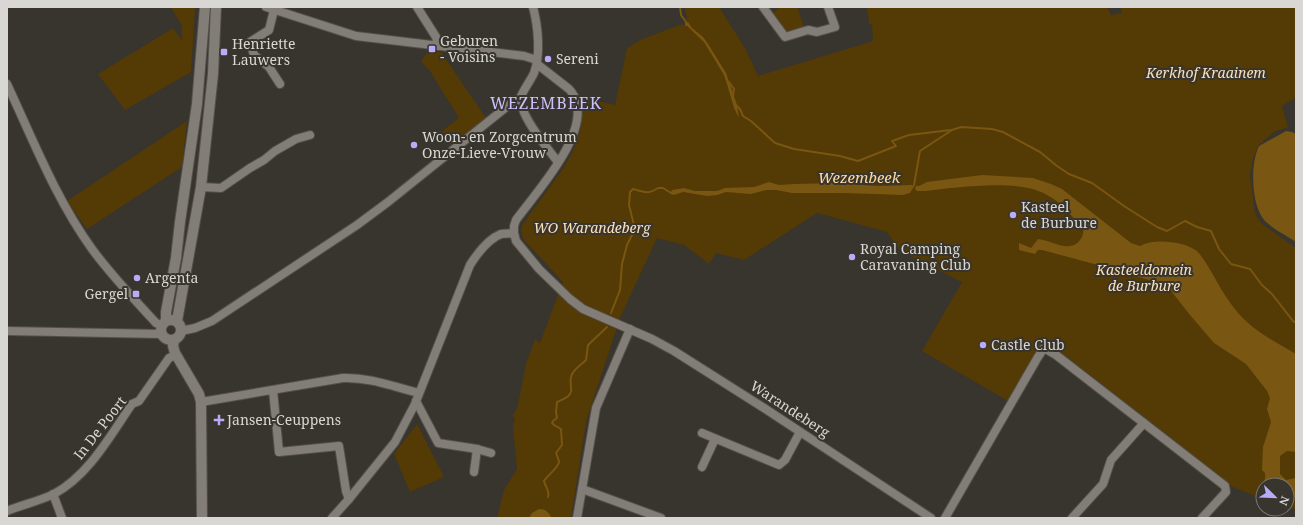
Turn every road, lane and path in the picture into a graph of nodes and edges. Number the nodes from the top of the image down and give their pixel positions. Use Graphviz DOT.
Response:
graph roads {
  1 [pos="205,7"];
  2 [pos="216,7"];
  3 [pos="266,7"];
  4 [pos="417,7"];
  5 [pos="533,7"];
  6 [pos="763,7"];
  7 [pos="828,7"];
  8 [pos="274,10"];
  9 [pos="438,46"];
  10 [pos="537,62"];
  11 [pos="7,84"];
  12 [pos="280,84"];
  13 [pos="521,97"];
  14 [pos="310,135"];
  15 [pos="558,162"];
  16 [pos="201,187"];
  17 [pos="514,233"];
  18 [pos="169,326"];
  19 [pos="630,329"];
  20 [pos="7,331"];
  21 [pos="176,355"];
  22 [pos="273,390"];
  23 [pos="419,393"];
  24 [pos="416,401"];
  25 [pos="201,402"];
  26 [pos="1144,423"];
  27 [pos="800,432"];
  28 [pos="702,433"];
  29 [pos="715,439"];
  30 [pos="477,449"];
  31 [pos="491,454"];
  32 [pos="702,467"];
  33 [pos="474,472"];
  34 [pos="582,489"];
  35 [pos="53,494"];
  36 [pos="349,499"];
  37 [pos="7,510"];
  38 [pos="62,518"];
  39 [pos="202,518"];
  40 [pos="332,518"];
  41 [pos="577,518"];
  42 [pos="661,518"];
  43 [pos="931,518"];
  44 [pos="945,518"];
  45 [pos="1072,518"];
  46 [pos="1202,518"];
  1 -- 18 [label="main road"];
  2 -- 16 [label="main road"];
  3 -- 8 [label="street"];
  4 -- 9 [label="street"];
  5 -- 10 [label="street"];
  6 -- 7 [label="street"];
  8 -- 9 [label="street"];
  8 -- 12 [label="street"];
  9 -- 10 [label="street"];
  10 -- 13 [label="street"];
  10 -- 15 [label="street"];
  11 -- 18 [label="street"];
  13 -- 15 [label="street"];
  13 -- 18 [label="street"];
  14 -- 16 [label="street"];
  15 -- 17 [label="street"];
  16 -- 18 [label="main road"];
  17 -- 19 [label="street, Warandeberg"];
  17 -- 23 [label="street"];
  18 -- 20 [label="street"];
  18 -- 21 [label="main road"];
  19 -- 27 [label="street, Warandeberg"];
  19 -- 34 [label="street"];
  21 -- 25 [label="main road"];
  21 -- 35 [label="street, In De Poort"];
  22 -- 23 [label="street"];
  22 -- 25 [label="street"];
  22 -- 36 [label="street"];
  23 -- 24 [label="street"];
  24 -- 30 [label="street"];
  24 -- 36 [label="street"];
  25 -- 39 [label="main road"];
  26 -- 44 [label="street"];
  26 -- 45 [label="street"];
  26 -- 46 [label="street"];
  27 -- 29 [label="street"];
  27 -- 43 [label="street, Warandeberg"];
  28 -- 29 [label="street"];
  29 -- 32 [label="street"];
  30 -- 31 [label="street"];
  30 -- 33 [label="street"];
  34 -- 41 [label="street"];
  34 -- 42 [label="street"];
  35 -- 37 [label="street, In De Poort"];
  35 -- 38 [label="street"];
  36 -- 40 [label="street"];
}
